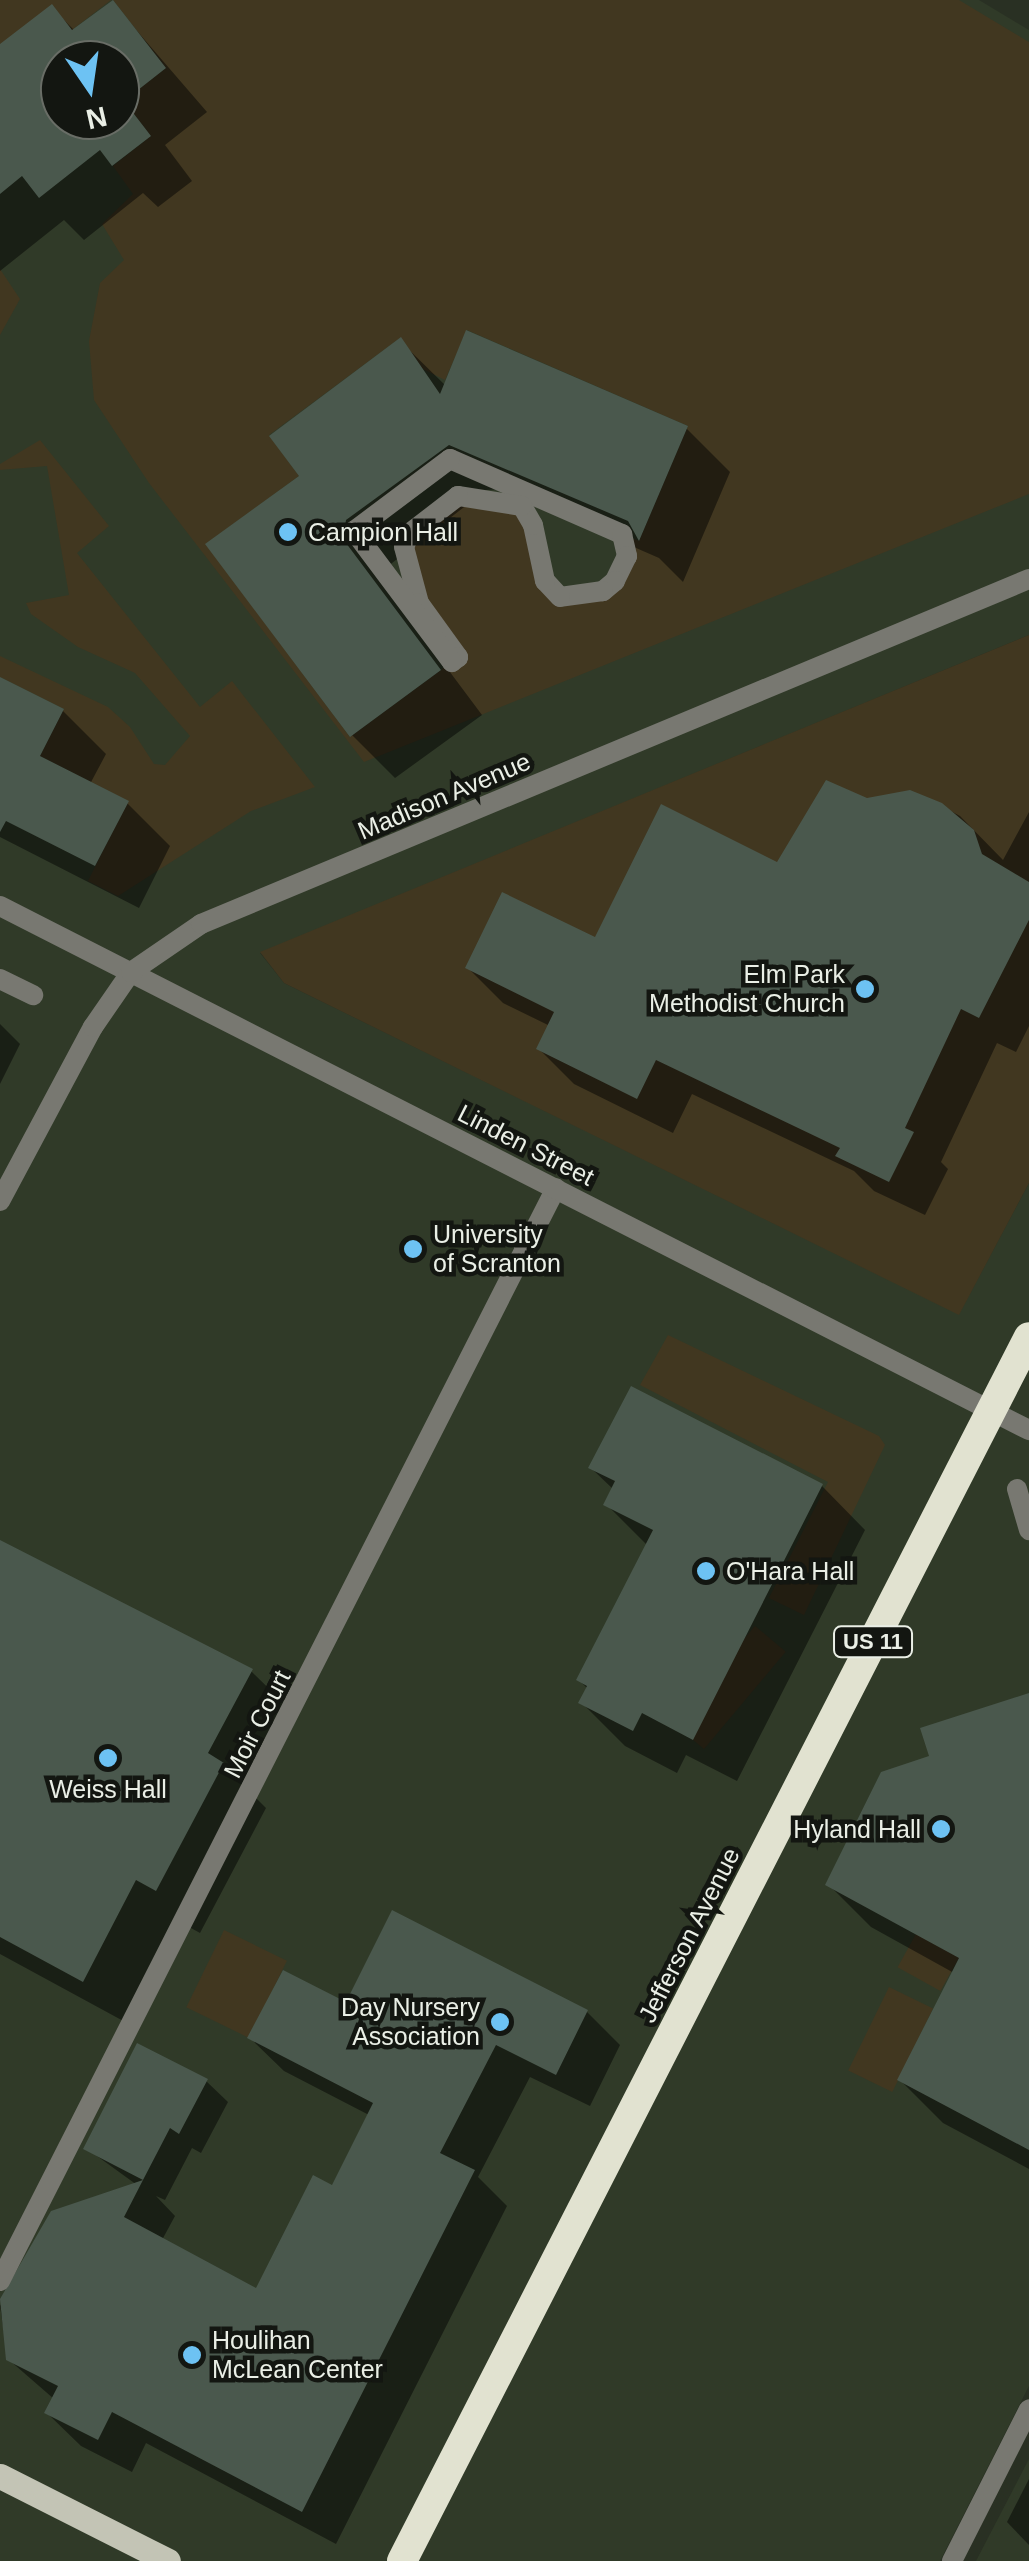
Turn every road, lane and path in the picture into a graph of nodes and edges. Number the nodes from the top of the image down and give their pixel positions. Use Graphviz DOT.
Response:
graph roads {
  1 [pos="1029,580"];
  2 [pos="458,657"];
  3 [pos="0,906"];
  4 [pos="131,972"];
  5 [pos="0,979"];
  6 [pos="33,996"];
  7 [pos="556,1188"];
  8 [pos="0,1201"];
  9 [pos="1029,1337"];
  10 [pos="991,1411"];
  11 [pos="1029,1430"];
  12 [pos="1017,1489"];
  13 [pos="1029,1530"];
  14 [pos="0,2282"];
  15 [pos="1029,2408"];
  16 [pos="0,2476"];
  17 [pos="168,2561"];
  18 [pos="402,2561"];
  19 [pos="952,2561"];
  1 -- 4 [label="street, Madison Avenue"];
  2 -- 2 [label="street"];
  3 -- 4 [label="street, Linden Street"];
  4 -- 7 [label="street, Linden Street"];
  4 -- 8 [label="street, Madison Avenue"];
  5 -- 6 [label="street"];
  7 -- 10 [label="street, Linden Street"];
  7 -- 14 [label="street, Moir Court"];
  9 -- 10 [label="highway, Jefferson Avenue / US 11"];
  10 -- 11 [label="street, Linden Street"];
  10 -- 18 [label="highway, Jefferson Avenue / US 11"];
  12 -- 13 [label="street"];
  15 -- 19 [label="street"];
  16 -- 17 [label="main road"];
}
